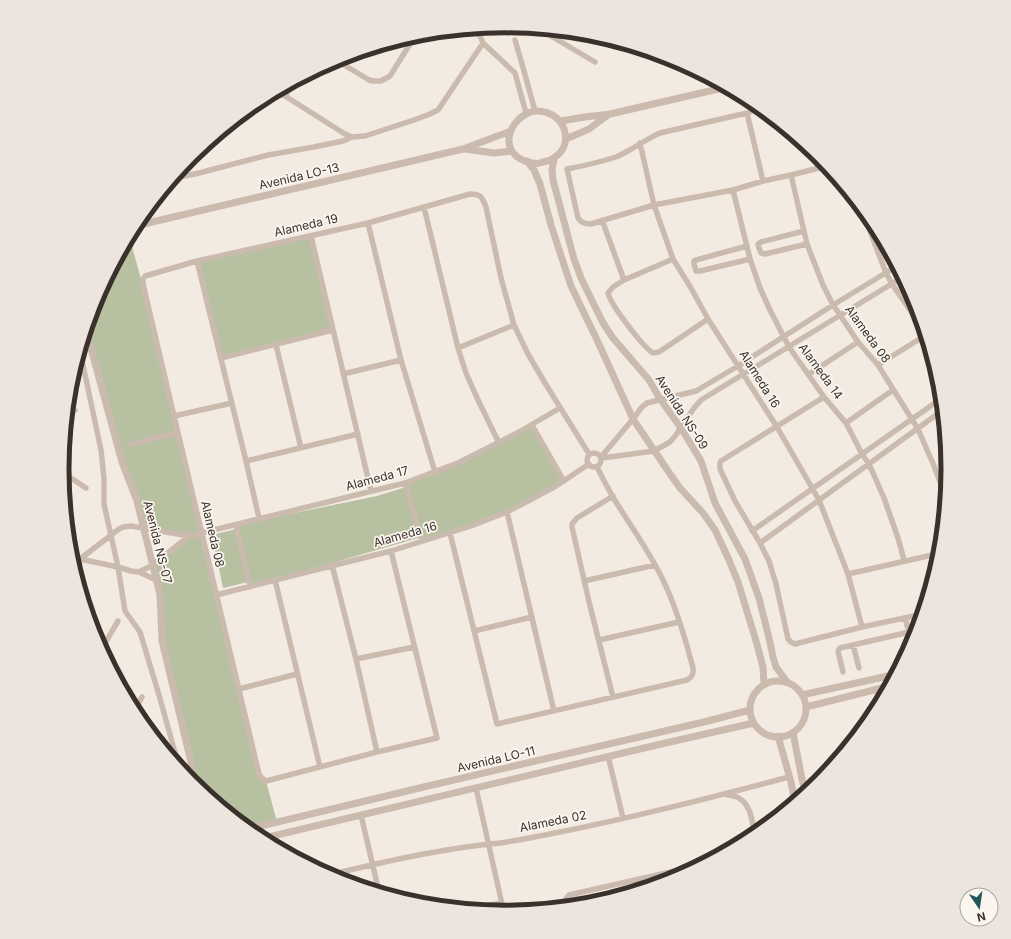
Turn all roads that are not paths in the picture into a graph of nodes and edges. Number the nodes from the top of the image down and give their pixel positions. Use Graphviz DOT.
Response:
graph roads {
  1 [pos="478,34"];
  2 [pos="550,36"];
  3 [pos="515,40"];
  4 [pos="483,43"];
  5 [pos="410,44"];
  6 [pos="595,62"];
  7 [pos="343,64"];
  8 [pos="524,71"];
  9 [pos="515,73"];
  10 [pos="721,89"];
  11 [pos="289,90"];
  12 [pos="282,95"];
  13 [pos="285,96"];
  14 [pos="753,110"];
  15 [pos="535,111"];
  16 [pos="526,113"];
  17 [pos="747,113"];
  18 [pos="610,114"];
  19 [pos="561,122"];
  20 [pos="510,131"];
  21 [pos="352,137"];
  22 [pos="566,139"];
  23 [pos="640,143"];
  24 [pos="463,149"];
  25 [pos="511,151"];
  26 [pos="554,158"];
  27 [pos="527,161"];
  28 [pos="820,168"];
  29 [pos="791,175"];
  30 [pos="183,176"];
  31 [pos="763,180"];
  32 [pos="733,190"];
  33 [pos="654,205"];
  34 [pos="424,207"];
  35 [pos="602,220"];
  36 [pos="368,223"];
  37 [pos="145,224"];
  38 [pos="869,229"];
  39 [pos="804,231"];
  40 [pos="311,236"];
  41 [pos="807,244"];
  42 [pos="747,246"];
  43 [pos="673,259"];
  44 [pos="750,259"];
  45 [pos="197,261"];
  46 [pos="893,268"];
  47 [pos="886,273"];
  48 [pos="624,280"];
  49 [pos="899,280"];
  50 [pos="892,284"];
  51 [pos="144,290"];
  52 [pos="833,305"];
  53 [pos="840,315"];
  54 [pos="914,317"];
  55 [pos="708,319"];
  56 [pos="514,325"];
  57 [pos="333,330"];
  58 [pos="784,337"];
  59 [pos="922,338"];
  60 [pos="89,340"];
  61 [pos="858,342"];
  62 [pos="276,345"];
  63 [pos="789,347"];
  64 [pos="458,348"];
  65 [pos="221,358"];
  66 [pos="401,360"];
  67 [pos="82,363"];
  68 [pos="738,366"];
  69 [pos="878,366"];
  70 [pos="344,374"];
  71 [pos="744,374"];
  72 [pos="809,374"];
  73 [pos="893,390"];
  74 [pos="824,397"];
  75 [pos="660,400"];
  76 [pos="936,402"];
  77 [pos="232,403"];
  78 [pos="560,408"];
  79 [pos="938,414"];
  80 [pos="174,416"];
  81 [pos="911,419"];
  82 [pos="633,420"];
  83 [pos="846,424"];
  84 [pos="532,425"];
  85 [pos="777,427"];
  86 [pos="681,428"];
  87 [pos="918,429"];
  88 [pos="178,433"];
  89 [pos="358,434"];
  90 [pos="499,443"];
  91 [pos="131,444"];
  92 [pos="301,448"];
  93 [pos="654,451"];
  94 [pos="589,454"];
  95 [pos="862,454"];
  96 [pos="602,457"];
  97 [pos="246,461"];
  98 [pos="588,464"];
  99 [pos="869,464"];
  100 [pos="597,467"];
  101 [pos="436,472"];
  102 [pos="69,477"];
  103 [pos="564,481"];
  104 [pos="405,483"];
  105 [pos="941,486"];
  106 [pos="86,488"];
  107 [pos="812,488"];
  108 [pos="371,491"];
  109 [pos="613,496"];
  110 [pos="819,500"];
  111 [pos="507,512"];
  112 [pos="259,518"];
  113 [pos="236,525"];
  114 [pos="144,528"];
  115 [pos="752,531"];
  116 [pos="202,533"];
  117 [pos="450,533"];
  118 [pos="111,535"];
  119 [pos="189,536"];
  120 [pos="422,541"];
  121 [pos="760,543"];
  122 [pos="391,551"];
  123 [pos="934,554"];
  124 [pos="78,559"];
  125 [pos="78,560"];
  126 [pos="904,560"];
  127 [pos="153,565"];
  128 [pos="332,565"];
  129 [pos="655,565"];
  130 [pos="118,567"];
  131 [pos="139,572"];
  132 [pos="848,574"];
  133 [pos="156,580"];
  134 [pos="275,580"];
  135 [pos="584,581"];
  136 [pos="250,586"];
  137 [pos="216,595"];
  138 [pos="917,615"];
  139 [pos="532,617"];
  140 [pos="905,618"];
  141 [pos="118,621"];
  142 [pos="679,622"];
  143 [pos="862,627"];
  144 [pos="474,631"];
  145 [pos="909,632"];
  146 [pos="599,640"];
  147 [pos="105,643"];
  148 [pos="853,645"];
  149 [pos="414,647"];
  150 [pos="356,659"];
  151 [pos="859,668"];
  152 [pos="843,672"];
  153 [pos="297,674"];
  154 [pos="891,675"];
  155 [pos="788,683"];
  156 [pos="764,685"];
  157 [pos="884,687"];
  158 [pos="239,689"];
  159 [pos="802,695"];
  160 [pos="142,697"];
  161 [pos="613,697"];
  162 [pos="138,704"];
  163 [pos="806,707"];
  164 [pos="750,710"];
  165 [pos="554,711"];
  166 [pos="754,723"];
  167 [pos="793,733"];
  168 [pos="778,736"];
  169 [pos="377,752"];
  170 [pos="176,756"];
  171 [pos="608,756"];
  172 [pos="191,762"];
  173 [pos="320,767"];
  174 [pos="189,770"];
  175 [pos="193,774"];
  176 [pos="789,777"];
  177 [pos="804,787"];
  178 [pos="476,788"];
  179 [pos="725,794"];
  180 [pos="794,797"];
  181 [pos="361,815"];
  182 [pos="623,818"];
  183 [pos="256,827"];
  184 [pos="753,828"];
  185 [pos="270,837"];
  186 [pos="488,844"];
  187 [pos="373,864"];
  188 [pos="680,870"];
  189 [pos="338,873"];
  190 [pos="639,879"];
  191 [pos="640,885"];
  192 [pos="379,887"];
  193 [pos="565,902"];
  194 [pos="502,903"];
  195 [pos="488,905"];
  1 -- 4 [label="street"];
  2 -- 6 [label="street"];
  3 -- 8 [label="street"];
  4 -- 9 [label="street"];
  4 -- 21 [label="street"];
  5 -- 7 [label="street"];
  8 -- 9 [label="street"];
  8 -- 15 [label="street"];
  9 -- 16 [label="street"];
  10 -- 18 [label="street"];
  11 -- 13 [label="street"];
  12 -- 13 [label="street"];
  13 -- 21 [label="street"];
  14 -- 17 [label="street"];
  15 -- 16 [label="street"];
  15 -- 19 [label="street"];
  16 -- 20 [label="street"];
  17 -- 23 [label="street"];
  17 -- 31 [label="street"];
  18 -- 19 [label="street"];
  18 -- 22 [label="street"];
  19 -- 22 [label="street"];
  20 -- 24 [label="street, Avenida LO-13"];
  20 -- 25 [label="street"];
  21 -- 30 [label="street"];
  22 -- 26 [label="street"];
  23 -- 33 [label="street, Alameda 16"];
  23 -- 35 [label="street"];
  24 -- 25 [label="street, Avenida LO-13"];
  24 -- 37 [label="street, Avenida LO-13"];
  25 -- 27 [label="street"];
  26 -- 27 [label="street"];
  26 -- 75 [label="street, Avenida NS-09"];
  27 -- 82 [label="street"];
  28 -- 29 [label="street"];
  29 -- 31 [label="street"];
  29 -- 39 [label="street, Alameda 08"];
  31 -- 32 [label="street"];
  32 -- 33 [label="street"];
  32 -- 42 [label="street, Alameda 14"];
  33 -- 35 [label="street"];
  33 -- 43 [label="street, Alameda 16"];
  34 -- 36 [label="street, Alameda 19"];
  34 -- 56 [label="street, Alameda 19"];
  34 -- 64 [label="street"];
  35 -- 48 [label="street"];
  36 -- 40 [label="street, Alameda 19"];
  36 -- 66 [label="street"];
  38 -- 47 [label="street"];
  39 -- 41 [label="street, Alameda 08"];
  39 -- 41 [label="street"];
  40 -- 45 [label="street, Alameda 19"];
  40 -- 57 [label="street"];
  41 -- 52 [label="street, Alameda 08"];
  42 -- 44 [label="street, Alameda 14"];
  42 -- 44 [label="street"];
  43 -- 48 [label="street"];
  43 -- 55 [label="street, Alameda 16"];
  44 -- 58 [label="street, Alameda 14"];
  45 -- 51 [label="street, Alameda 19"];
  45 -- 65 [label="street"];
  46 -- 47 [label="street"];
  47 -- 50 [label="street"];
  47 -- 52 [label="street"];
  48 -- 55 [label="street"];
  49 -- 50 [label="street"];
  50 -- 53 [label="street"];
  50 -- 54 [label="street"];
  51 -- 80 [label="street, Alameda 08"];
  52 -- 53 [label="street, Alameda 08"];
  52 -- 58 [label="street"];
  53 -- 61 [label="street, Alameda 08"];
  53 -- 63 [label="street"];
  55 -- 68 [label="street, Alameda 16"];
  56 -- 64 [label="street"];
  56 -- 78 [label="street"];
  57 -- 62 [label="street"];
  57 -- 70 [label="street"];
  58 -- 63 [label="street, Alameda 14"];
  58 -- 68 [label="street"];
  59 -- 69 [label="street"];
  60 -- 114 [label="street, Avenida NS-07"];
  61 -- 69 [label="street, Alameda 08"];
  61 -- 72 [label="street"];
  62 -- 65 [label="street"];
  62 -- 92 [label="street"];
  63 -- 71 [label="street"];
  63 -- 72 [label="street, Alameda 14"];
  64 -- 90 [label="street"];
  65 -- 77 [label="street"];
  66 -- 70 [label="street"];
  66 -- 101 [label="street"];
  67 -- 118 [label="street"];
  68 -- 71 [label="street, Alameda 16"];
  68 -- 75 [label="street"];
  69 -- 73 [label="street, Alameda 08"];
  70 -- 89 [label="street"];
  71 -- 85 [label="street, Alameda 16"];
  71 -- 86 [label="street"];
  72 -- 74 [label="street, Alameda 14"];
  73 -- 81 [label="street, Alameda 08"];
  73 -- 83 [label="street"];
  74 -- 83 [label="street, Alameda 14"];
  74 -- 85 [label="street"];
  75 -- 82 [label="street"];
  75 -- 86 [label="street, Avenida NS-09"];
  76 -- 81 [label="street"];
  77 -- 80 [label="street"];
  77 -- 97 [label="street"];
  78 -- 84 [label="street, Alameda 17"];
  78 -- 94 [label="street"];
  79 -- 87 [label="street"];
  80 -- 88 [label="street, Alameda 08"];
  81 -- 87 [label="street, Alameda 08"];
  81 -- 95 [label="street"];
  82 -- 93 [label="street"];
  82 -- 96 [label="street"];
  83 -- 95 [label="street, Alameda 14"];
  84 -- 90 [label="street, Alameda 17"];
  84 -- 103 [label="street"];
  85 -- 107 [label="street, Alameda 16"];
  85 -- 115 [label="street"];
  86 -- 93 [label="street"];
  86 -- 155 [label="street, Avenida NS-09"];
  87 -- 99 [label="street"];
  87 -- 105 [label="street, Alameda 08"];
  88 -- 91 [label="street"];
  88 -- 116 [label="street, Alameda 08"];
  89 -- 92 [label="street"];
  89 -- 108 [label="street"];
  90 -- 101 [label="street, Alameda 17"];
  92 -- 97 [label="street"];
  93 -- 96 [label="street"];
  93 -- 156 [label="street"];
  94 -- 96 [label="street"];
  94 -- 98 [label="street"];
  95 -- 99 [label="street, Alameda 14"];
  95 -- 107 [label="street"];
  96 -- 100 [label="street"];
  97 -- 112 [label="street"];
  98 -- 100 [label="street"];
  98 -- 103 [label="street, Alameda 16"];
  99 -- 110 [label="street"];
  99 -- 126 [label="street, Alameda 14"];
  100 -- 109 [label="street"];
  101 -- 104 [label="street, Alameda 17"];
  102 -- 106 [label="street"];
  103 -- 111 [label="street, Alameda 16"];
  104 -- 108 [label="street, Alameda 17"];
  104 -- 120 [label="street"];
  107 -- 110 [label="street, Alameda 16"];
  107 -- 115 [label="street"];
  108 -- 112 [label="street, Alameda 17"];
  109 -- 129 [label="street"];
  109 -- 135 [label="street"];
  110 -- 121 [label="street"];
  110 -- 132 [label="street, Alameda 16"];
  111 -- 117 [label="street, Alameda 16"];
  111 -- 139 [label="street"];
  112 -- 113 [label="street, Alameda 17"];
  113 -- 116 [label="street, Alameda 17"];
  113 -- 136 [label="street"];
  114 -- 118 [label="street"];
  114 -- 119 [label="street"];
  114 -- 127 [label="street, Avenida NS-07"];
  115 -- 121 [label="street"];
  116 -- 119 [label="street, Alameda 17"];
  116 -- 137 [label="street, Alameda 08"];
  117 -- 120 [label="street, Alameda 16"];
  117 -- 144 [label="street"];
  118 -- 124 [label="street"];
  118 -- 130 [label="street"];
  119 -- 127 [label="street"];
  120 -- 122 [label="street, Alameda 16"];
  121 -- 143 [label="street"];
  122 -- 128 [label="street, Alameda 16"];
  122 -- 149 [label="street"];
  123 -- 126 [label="street"];
  125 -- 130 [label="street"];
  126 -- 132 [label="street"];
  127 -- 131 [label="street"];
  127 -- 133 [label="street, Avenida NS-07"];
  128 -- 134 [label="street, Alameda 16"];
  128 -- 150 [label="street"];
  129 -- 135 [label="street"];
  129 -- 142 [label="street"];
  130 -- 131 [label="street"];
  130 -- 170 [label="street"];
  131 -- 133 [label="street"];
  132 -- 143 [label="street, Alameda 16"];
  133 -- 172 [label="street, Avenida NS-07"];
  134 -- 136 [label="street, Alameda 16"];
  134 -- 153 [label="street"];
  135 -- 146 [label="street"];
  136 -- 137 [label="street, Alameda 16"];
  137 -- 158 [label="street, Alameda 08"];
  138 -- 140 [label="street"];
  139 -- 144 [label="street"];
  139 -- 165 [label="street"];
  140 -- 143 [label="street"];
  140 -- 145 [label="street"];
  141 -- 147 [label="street"];
  142 -- 146 [label="street"];
  142 -- 161 [label="street"];
  144 -- 165 [label="street"];
  145 -- 148 [label="street"];
  146 -- 161 [label="street"];
  148 -- 151 [label="street"];
  148 -- 152 [label="street"];
  149 -- 150 [label="street"];
  149 -- 169 [label="street"];
  150 -- 169 [label="street"];
  153 -- 158 [label="street"];
  153 -- 173 [label="street"];
  154 -- 159 [label="street"];
  155 -- 156 [label="street"];
  155 -- 159 [label="street"];
  156 -- 164 [label="street"];
  157 -- 163 [label="street"];
  158 -- 173 [label="street, Alameda 08"];
  159 -- 163 [label="street"];
  160 -- 162 [label="street"];
  161 -- 165 [label="street"];
  163 -- 167 [label="street"];
  164 -- 166 [label="street"];
  164 -- 183 [label="street, Avenida LO-11"];
  166 -- 168 [label="street"];
  166 -- 171 [label="street, Avenida LO-11"];
  167 -- 168 [label="street"];
  167 -- 177 [label="street"];
  168 -- 176 [label="street"];
  169 -- 173 [label="street"];
  171 -- 178 [label="street, Avenida LO-11"];
  171 -- 182 [label="street"];
  172 -- 174 [label="street, Avenida NS-07"];
  172 -- 175 [label="street, Avenida NS-07"];
  176 -- 179 [label="street, Alameda 02"];
  176 -- 180 [label="street"];
  178 -- 181 [label="street, Avenida LO-11"];
  178 -- 186 [label="street"];
  179 -- 182 [label="street, Alameda 02"];
  179 -- 184 [label="street"];
  181 -- 185 [label="street, Avenida LO-11"];
  181 -- 187 [label="street"];
  182 -- 186 [label="street, Alameda 02"];
  186 -- 187 [label="street, Alameda 02"];
  186 -- 194 [label="street"];
  187 -- 189 [label="street, Alameda 02"];
  187 -- 192 [label="street"];
  188 -- 190 [label="street"];
  190 -- 191 [label="street"];
  190 -- 193 [label="street"];
  194 -- 195 [label="street"];
}
